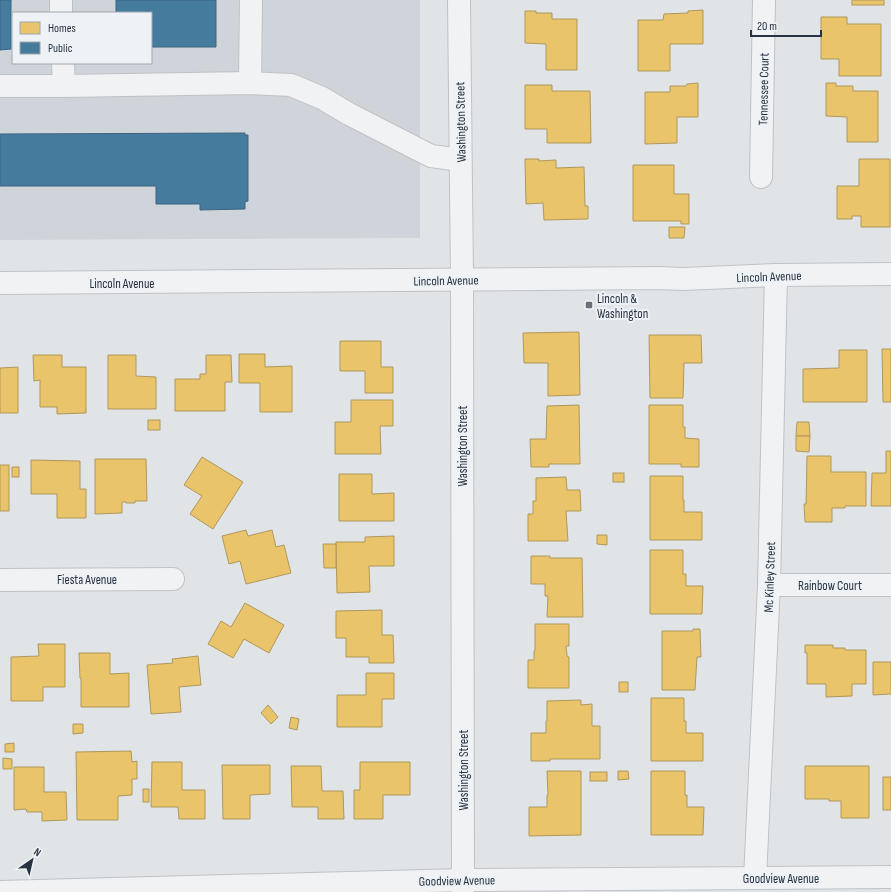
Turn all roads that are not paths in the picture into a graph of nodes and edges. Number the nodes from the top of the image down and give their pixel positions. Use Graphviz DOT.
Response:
graph roads {
  1 [pos="61,0"];
  2 [pos="251,0"];
  3 [pos="459,0"];
  4 [pos="764,0"];
  5 [pos="61,12"];
  6 [pos="63,64"];
  7 [pos="250,84"];
  8 [pos="0,86"];
  9 [pos="64,86"];
  10 [pos="460,160"];
  11 [pos="761,177"];
  12 [pos="891,274"];
  13 [pos="776,275"];
  14 [pos="462,280"];
  15 [pos="0,283"];
  16 [pos="174,579"];
  17 [pos="0,580"];
  18 [pos="769,585"];
  19 [pos="891,585"];
  20 [pos="891,877"];
  21 [pos="755,878"];
  22 [pos="463,886"];
  23 [pos="0,892"];
  1 -- 5 [label="street"];
  2 -- 7 [label="street"];
  3 -- 10 [label="street, Washington Street"];
  4 -- 11 [label="street, Tennessee Court"];
  6 -- 9 [label="street"];
  7 -- 9 [label="street"];
  7 -- 10 [label="street"];
  8 -- 9 [label="street"];
  10 -- 14 [label="street, Washington Street"];
  12 -- 13 [label="street, Lincoln Avenue"];
  13 -- 14 [label="street, Lincoln Avenue"];
  13 -- 18 [label="street, Mc Kinley Street"];
  14 -- 15 [label="street, Lincoln Avenue"];
  14 -- 22 [label="street, Washington Street"];
  16 -- 17 [label="street, Fiesta Avenue"];
  18 -- 19 [label="street, Rainbow Court"];
  18 -- 21 [label="street, Mc Kinley Street"];
  20 -- 21 [label="street, Goodview Avenue"];
  21 -- 22 [label="street, Goodview Avenue"];
  22 -- 23 [label="street, Goodview Avenue"];
}
